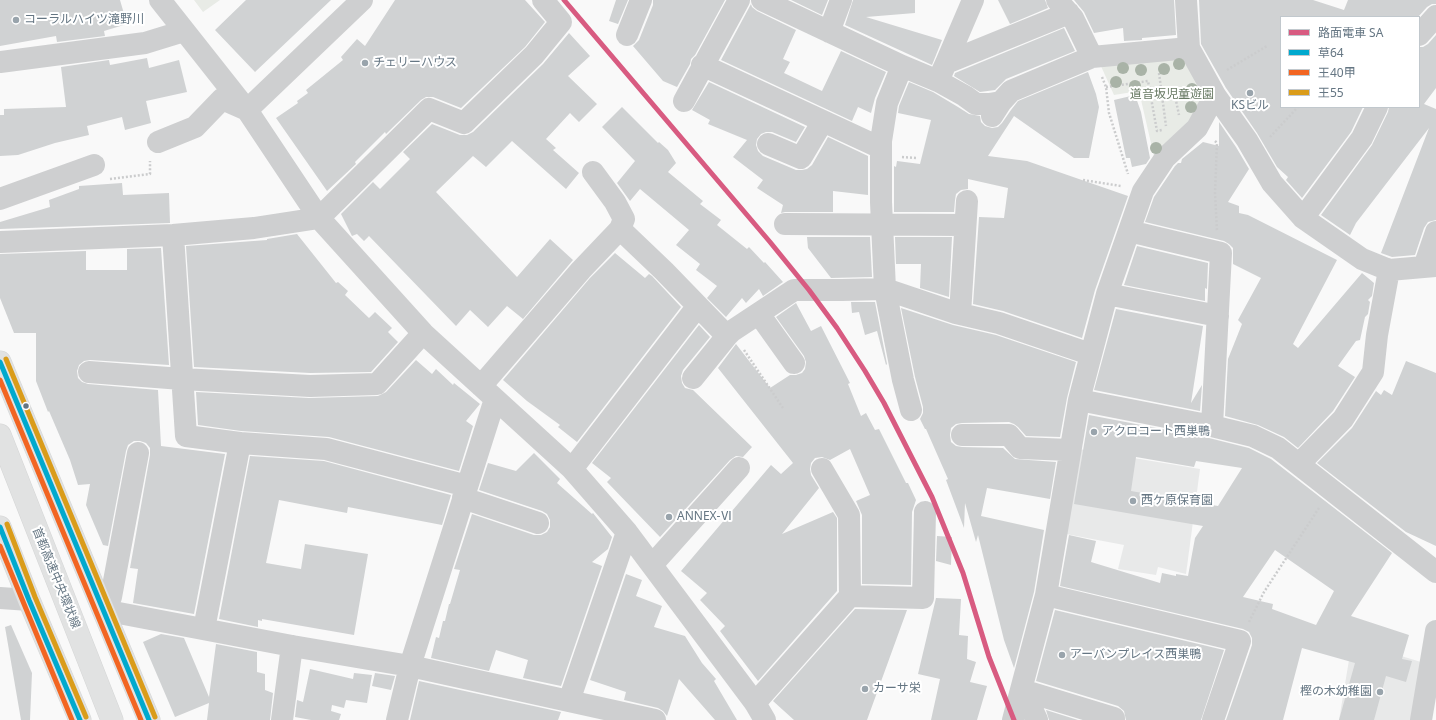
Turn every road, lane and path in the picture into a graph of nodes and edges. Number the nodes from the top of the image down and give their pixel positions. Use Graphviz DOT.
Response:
graph roads {
  1 [pos="160,0"];
  2 [pos="362,0"];
  3 [pos="543,0"];
  4 [pos="640,0"];
  5 [pos="739,0"];
  6 [pos="762,0"];
  7 [pos="841,0"];
  8 [pos="973,0"];
  9 [pos="1186,0"];
  10 [pos="1063,6"];
  11 [pos="1436,16"];
  12 [pos="184,31"];
  13 [pos="829,32"];
  14 [pos="1420,34"];
  15 [pos="627,35"];
  16 [pos="1267,46"];
  17 [pos="1189,48"];
  18 [pos="1092,57"];
  19 [pos="0,62"];
  20 [pos="702,65"];
  21 [pos="902,66"];
  22 [pos="942,72"];
  23 [pos="1160,79"];
  24 [pos="1212,88"];
  25 [pos="1161,90"];
  26 [pos="684,101"];
  27 [pos="1297,108"];
  28 [pos="1377,108"];
  29 [pos="247,110"];
  30 [pos="823,121"];
  31 [pos="158,142"];
  32 [pos="1183,142"];
  33 [pos="1217,143"];
  34 [pos="768,144"];
  35 [pos="881,148"];
  36 [pos="1255,153"];
  37 [pos="94,165"];
  38 [pos="593,172"];
  39 [pos="1083,180"];
  40 [pos="1143,191"];
  41 [pos="0,199"];
  42 [pos="967,201"];
  43 [pos="319,218"];
  44 [pos="1303,218"];
  45 [pos="785,224"];
  46 [pos="882,224"];
  47 [pos="966,225"];
  48 [pos="620,229"];
  49 [pos="1129,231"];
  50 [pos="1436,232"];
  51 [pos="173,235"];
  52 [pos="0,242"];
  53 [pos="1220,253"];
  54 [pos="1430,266"];
  55 [pos="1389,270"];
  56 [pos="885,289"];
  57 [pos="1106,294"];
  58 [pos="697,307"];
  59 [pos="759,314"];
  60 [pos="960,314"];
  61 [pos="1218,316"];
  62 [pos="423,333"];
  63 [pos="729,334"];
  64 [pos="1090,354"];
  65 [pos="0,362"];
  66 [pos="794,363"];
  67 [pos="89,372"];
  68 [pos="693,378"];
  69 [pos="182,379"];
  70 [pos="488,393"];
  71 [pos="1079,400"];
  72 [pos="783,408"];
  73 [pos="911,410"];
  74 [pos="1212,426"];
  75 [pos="0,435"];
  76 [pos="962,435"];
  77 [pos="240,443"];
  78 [pos="1070,450"];
  79 [pos="138,453"];
  80 [pos="1299,464"];
  81 [pos="739,468"];
  82 [pos="572,469"];
  83 [pos="822,469"];
  84 [pos="1332,489"];
  85 [pos="465,492"];
  86 [pos="925,512"];
  87 [pos="538,523"];
  88 [pos="0,527"];
  89 [pos="627,532"];
  90 [pos="652,565"];
  91 [pos="1436,572"];
  92 [pos="1046,595"];
  93 [pos="850,596"];
  94 [pos="0,598"];
  95 [pos="29,600"];
  96 [pos="103,610"];
  97 [pos="204,629"];
  98 [pos="1436,631"];
  99 [pos="1240,641"];
  100 [pos="292,646"];
  101 [pos="410,666"];
  102 [pos="1023,691"];
  103 [pos="569,701"];
  104 [pos="760,712"];
  105 [pos="80,720"];
  106 [pos="112,720"];
  107 [pos="149,720"];
  108 [pos="282,720"];
  109 [pos="397,720"];
  110 [pos="655,720"];
  111 [pos="1013,720"];
  112 [pos="1037,720"];
  113 [pos="1114,720"];
  114 [pos="1213,720"];
  115 [pos="1421,720"];
  1 -- 12 [label="street"];
  2 -- 29 [label="street"];
  3 -- 43 [label="street"];
  4 -- 15 [label="street"];
  5 -- 20 [label="street"];
  6 -- 13 [label="street"];
  7 -- 13 [label="street"];
  8 -- 22 [label="street"];
  9 -- 17 [label="street"];
  10 -- 18 [label="street"];
  10 -- 22 [label="street"];
  11 -- 14 [label="street"];
  12 -- 19 [label="street"];
  12 -- 29 [label="street"];
  13 -- 21 [label="street"];
  16 -- 24 [label="path"];
  17 -- 18 [label="street"];
  17 -- 24 [label="street"];
  18 -- 22 [label="street"];
  20 -- 26 [label="street"];
  20 -- 30 [label="street"];
  21 -- 22 [label="street"];
  21 -- 35 [label="street"];
  23 -- 25 [label="path"];
  24 -- 32 [label="street"];
  24 -- 36 [label="street"];
  25 -- 32 [label="path"];
  25 -- 40 [label="path"];
  27 -- 36 [label="path"];
  28 -- 44 [label="street"];
  29 -- 31 [label="street"];
  29 -- 43 [label="street"];
  30 -- 34 [label="street"];
  30 -- 35 [label="street"];
  31 -- 37 [label="path"];
  32 -- 40 [label="street"];
  33 -- 53 [label="path"];
  35 -- 46 [label="street"];
  36 -- 44 [label="street"];
  37 -- 41 [label="street"];
  38 -- 48 [label="street"];
  39 -- 40 [label="path"];
  40 -- 49 [label="street"];
  42 -- 47 [label="street"];
  43 -- 51 [label="street"];
  43 -- 62 [label="street"];
  44 -- 55 [label="street"];
  45 -- 46 [label="street"];
  46 -- 47 [label="street"];
  46 -- 56 [label="street"];
  47 -- 60 [label="street"];
  48 -- 58 [label="street"];
  48 -- 70 [label="street"];
  49 -- 53 [label="street"];
  49 -- 57 [label="street"];
  50 -- 54 [label="street"];
  51 -- 52 [label="street"];
  51 -- 69 [label="street"];
  53 -- 61 [label="street"];
  54 -- 55 [label="street"];
  55 -- 80 [label="street"];
  56 -- 59 [label="street"];
  56 -- 60 [label="street"];
  56 -- 73 [label="street"];
  57 -- 61 [label="street"];
  57 -- 64 [label="street"];
  58 -- 63 [label="street"];
  58 -- 82 [label="street"];
  59 -- 63 [label="street"];
  59 -- 66 [label="street"];
  60 -- 64 [label="street"];
  61 -- 74 [label="street"];
  62 -- 69 [label="street"];
  62 -- 70 [label="street"];
  63 -- 68 [label="street"];
  63 -- 72 [label="path"];
  64 -- 71 [label="street"];
  65 -- 96 [label="highway"];
  67 -- 69 [label="street"];
  69 -- 77 [label="street"];
  70 -- 82 [label="street"];
  70 -- 85 [label="street"];
  71 -- 74 [label="street"];
  71 -- 78 [label="street"];
  74 -- 80 [label="street"];
  75 -- 106 [label="highway, 首都高速中央環状線"];
  76 -- 78 [label="street"];
  77 -- 85 [label="street"];
  77 -- 97 [label="street"];
  78 -- 92 [label="street"];
  79 -- 96 [label="street"];
  80 -- 84 [label="street"];
  81 -- 90 [label="street"];
  82 -- 89 [label="street"];
  83 -- 93 [label="street"];
  84 -- 91 [label="street"];
  84 -- 99 [label="path"];
  85 -- 87 [label="street"];
  85 -- 101 [label="street"];
  86 -- 93 [label="street"];
  88 -- 95 [label="highway"];
  89 -- 90 [label="street"];
  89 -- 103 [label="street"];
  90 -- 104 [label="street"];
  92 -- 99 [label="street"];
  92 -- 102 [label="street"];
  93 -- 104 [label="street"];
  94 -- 95 [label="street"];
  95 -- 105 [label="highway"];
  96 -- 97 [label="street"];
  96 -- 107 [label="highway"];
  97 -- 100 [label="street"];
  98 -- 115 [label="street"];
  99 -- 114 [label="street"];
  100 -- 101 [label="street"];
  100 -- 108 [label="street"];
  101 -- 103 [label="street"];
  101 -- 109 [label="street"];
  102 -- 111 [label="street"];
  102 -- 112 [label="street"];
  102 -- 113 [label="street"];
  103 -- 110 [label="street"];
}
